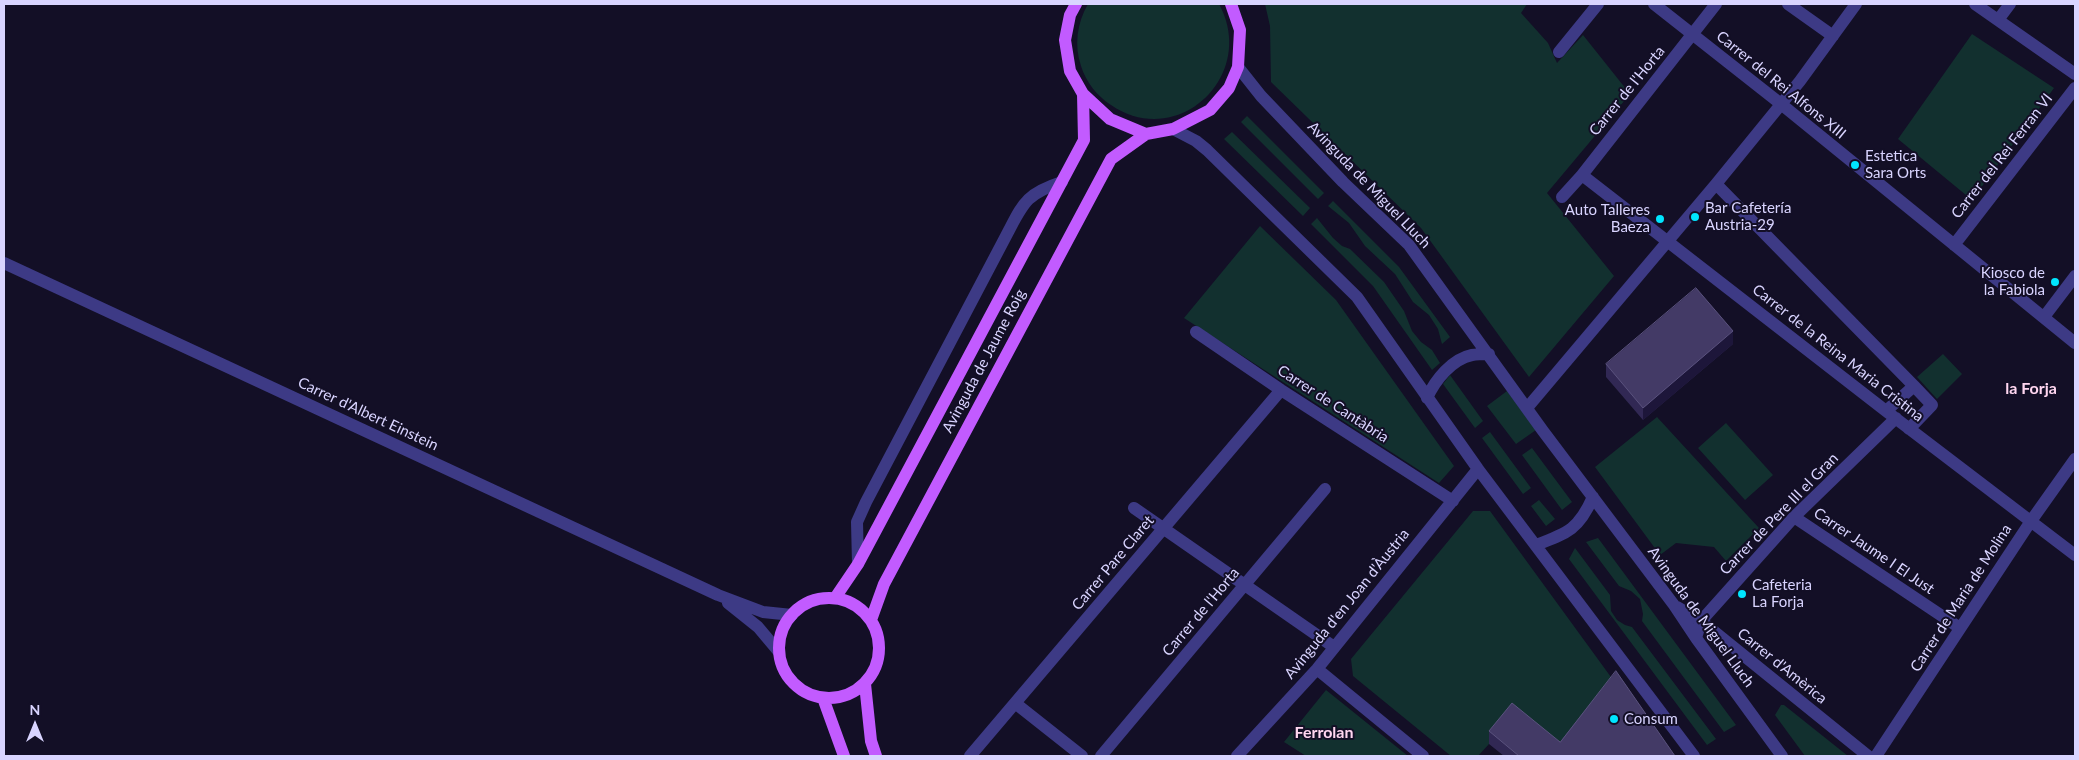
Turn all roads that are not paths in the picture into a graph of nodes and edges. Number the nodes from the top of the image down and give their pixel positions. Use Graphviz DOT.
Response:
graph roads {
  1 [pos="1076,4"];
  2 [pos="1231,4"];
  3 [pos="1598,4"];
  4 [pos="1654,4"];
  5 [pos="1716,4"];
  6 [pos="1788,4"];
  7 [pos="1856,4"];
  8 [pos="1975,4"];
  9 [pos="2010,4"];
  10 [pos="1998,20"];
  11 [pos="1693,35"];
  12 [pos="1832,36"];
  13 [pos="1559,52"];
  14 [pos="1238,67"];
  15 [pos="2075,74"];
  16 [pos="2075,88"];
  17 [pos="1083,94"];
  18 [pos="1781,104"];
  19 [pos="1173,129"];
  20 [pos="1146,134"];
  21 [pos="1582,175"];
  22 [pos="1062,182"];
  23 [pos="1716,184"];
  24 [pos="1562,197"];
  25 [pos="1669,243"];
  26 [pos="1954,244"];
  27 [pos="4,263"];
  28 [pos="2075,276"];
  29 [pos="2044,317"];
  30 [pos="1196,332"];
  31 [pos="2075,343"];
  32 [pos="1489,354"];
  33 [pos="1914,386"];
  34 [pos="1281,390"];
  35 [pos="1427,398"];
  36 [pos="1527,408"];
  37 [pos="1891,415"];
  38 [pos="1909,429"];
  39 [pos="2075,459"];
  40 [pos="1478,469"];
  41 [pos="1325,489"];
  42 [pos="1593,497"];
  43 [pos="1453,501"];
  44 [pos="1134,508"];
  45 [pos="1794,517"];
  46 [pos="2031,521"];
  47 [pos="1164,529"];
  48 [pos="1536,545"];
  49 [pos="2075,555"];
  50 [pos="858,564"];
  51 [pos="1245,586"];
  52 [pos="718,595"];
  53 [pos="835,598"];
  54 [pos="1674,605"];
  55 [pos="792,615"];
  56 [pos="871,620"];
  57 [pos="1701,621"];
  58 [pos="1960,628"];
  59 [pos="1696,638"];
  60 [pos="1334,647"];
  61 [pos="779,652"];
  62 [pos="1317,669"];
  63 [pos="865,684"];
  64 [pos="823,698"];
  65 [pos="1015,703"];
  66 [pos="844,756"];
  67 [pos="876,756"];
  68 [pos="970,756"];
  69 [pos="1082,756"];
  70 [pos="1101,756"];
  71 [pos="1237,756"];
  72 [pos="1423,756"];
  73 [pos="1694,756"];
  74 [pos="1782,756"];
  75 [pos="1868,756"];
  76 [pos="1876,756"];
  1 -- 17 [label="main road"];
  2 -- 14 [label="main road"];
  3 -- 13 [label="street"];
  4 -- 11 [label="street, Carrer del Rei Alfons XIII"];
  5 -- 11 [label="street, Carrer de l'Horta"];
  6 -- 12 [label="street"];
  7 -- 12 [label="street"];
  8 -- 10 [label="street"];
  9 -- 10 [label="street"];
  10 -- 15 [label="street"];
  11 -- 18 [label="street, Carrer del Rei Alfons XIII"];
  11 -- 21 [label="street, Carrer de l'Horta"];
  12 -- 18 [label="street"];
  14 -- 19 [label="main road"];
  14 -- 32 [label="street, Avinguda de Miguel Lluch"];
  16 -- 26 [label="street, Carrer del Rei Ferran VI"];
  17 -- 20 [label="main road"];
  17 -- 22 [label="main road, Avinguda de Jaume Roig"];
  18 -- 23 [label="street"];
  18 -- 26 [label="street, Carrer del Rei Alfons XIII"];
  19 -- 20 [label="main road"];
  19 -- 35 [label="street"];
  20 -- 56 [label="main road, Avinguda de Jaume Roig"];
  21 -- 24 [label="street, Carrer de l'Horta"];
  21 -- 25 [label="street, Carrer de la Reina Maria Cristina"];
  22 -- 50 [label="main road, Avinguda de Jaume Roig"];
  22 -- 50 [label="street"];
  23 -- 25 [label="street"];
  23 -- 33 [label="street"];
  25 -- 36 [label="street"];
  25 -- 37 [label="street, Carrer de la Reina Maria Cristina"];
  26 -- 29 [label="street, Carrer del Rei Alfons XIII"];
  27 -- 52 [label="street, Carrer d'Albert Einstein"];
  28 -- 29 [label="street"];
  29 -- 31 [label="street, Carrer del Rei Alfons XIII"];
  30 -- 34 [label="street, Carrer de Cantàbria"];
  32 -- 35 [label="street"];
  32 -- 36 [label="street, Avinguda de Miguel Lluch"];
  33 -- 37 [label="street, Carrer de Pere III el Gran"];
  33 -- 38 [label="street"];
  34 -- 43 [label="street, Carrer de Cantàbria"];
  34 -- 47 [label="street, Carrer Pare Claret"];
  35 -- 40 [label="street"];
  36 -- 42 [label="street, Avinguda de Miguel Lluch"];
  37 -- 38 [label="street, Carrer de la Reina Maria Cristina"];
  37 -- 45 [label="street, Carrer de Pere III el Gran"];
  38 -- 46 [label="street, Carrer de la Reina Maria Cristina"];
  39 -- 46 [label="street, Carrer de Maria de Molina"];
  40 -- 43 [label="street, Avinguda d'en Joan d'Àustria"];
  40 -- 48 [label="street"];
  41 -- 51 [label="street, Carrer de l'Horta"];
  42 -- 48 [label="street"];
  42 -- 54 [label="street, Avinguda de Miguel Lluch"];
  43 -- 60 [label="street, Avinguda d'en Joan d'Àustria"];
  44 -- 47 [label="street"];
  45 -- 57 [label="street, Carrer de Pere III el Gran"];
  45 -- 58 [label="street, Carrer Jaume I El Just"];
  46 -- 49 [label="street, Carrer de la Reina Maria Cristina"];
  46 -- 58 [label="street, Carrer de Maria de Molina"];
  47 -- 51 [label="street"];
  47 -- 65 [label="street, Carrer Pare Claret"];
  48 -- 73 [label="street"];
  50 -- 53 [label="main road, Avinguda de Jaume Roig"];
  51 -- 60 [label="street"];
  51 -- 70 [label="street, Carrer de l'Horta"];
  52 -- 55 [label="street, Carrer d'Albert Einstein"];
  52 -- 61 [label="street, Carrer d'Albert Einstein"];
  53 -- 55 [label="main road"];
  53 -- 56 [label="main road"];
  54 -- 57 [label="street, Carrer d'Amèrica"];
  54 -- 59 [label="street, Avinguda de Miguel Lluch"];
  55 -- 61 [label="main road"];
  56 -- 63 [label="main road"];
  57 -- 59 [label="street, Carrer de Pere III el Gran"];
  57 -- 75 [label="street, Carrer d'Amèrica"];
  58 -- 76 [label="street, Carrer de Maria de Molina"];
  59 -- 74 [label="street, Avinguda de Miguel Lluch"];
  60 -- 62 [label="street, Avinguda d'en Joan d'Àustria"];
  61 -- 64 [label="main road"];
  62 -- 71 [label="street, Avinguda d'en Joan d'Àustria"];
  62 -- 72 [label="street"];
  63 -- 64 [label="main road"];
  63 -- 67 [label="main road"];
  64 -- 66 [label="main road"];
  65 -- 68 [label="street, Carrer Pare Claret"];
  65 -- 69 [label="street"];
}
